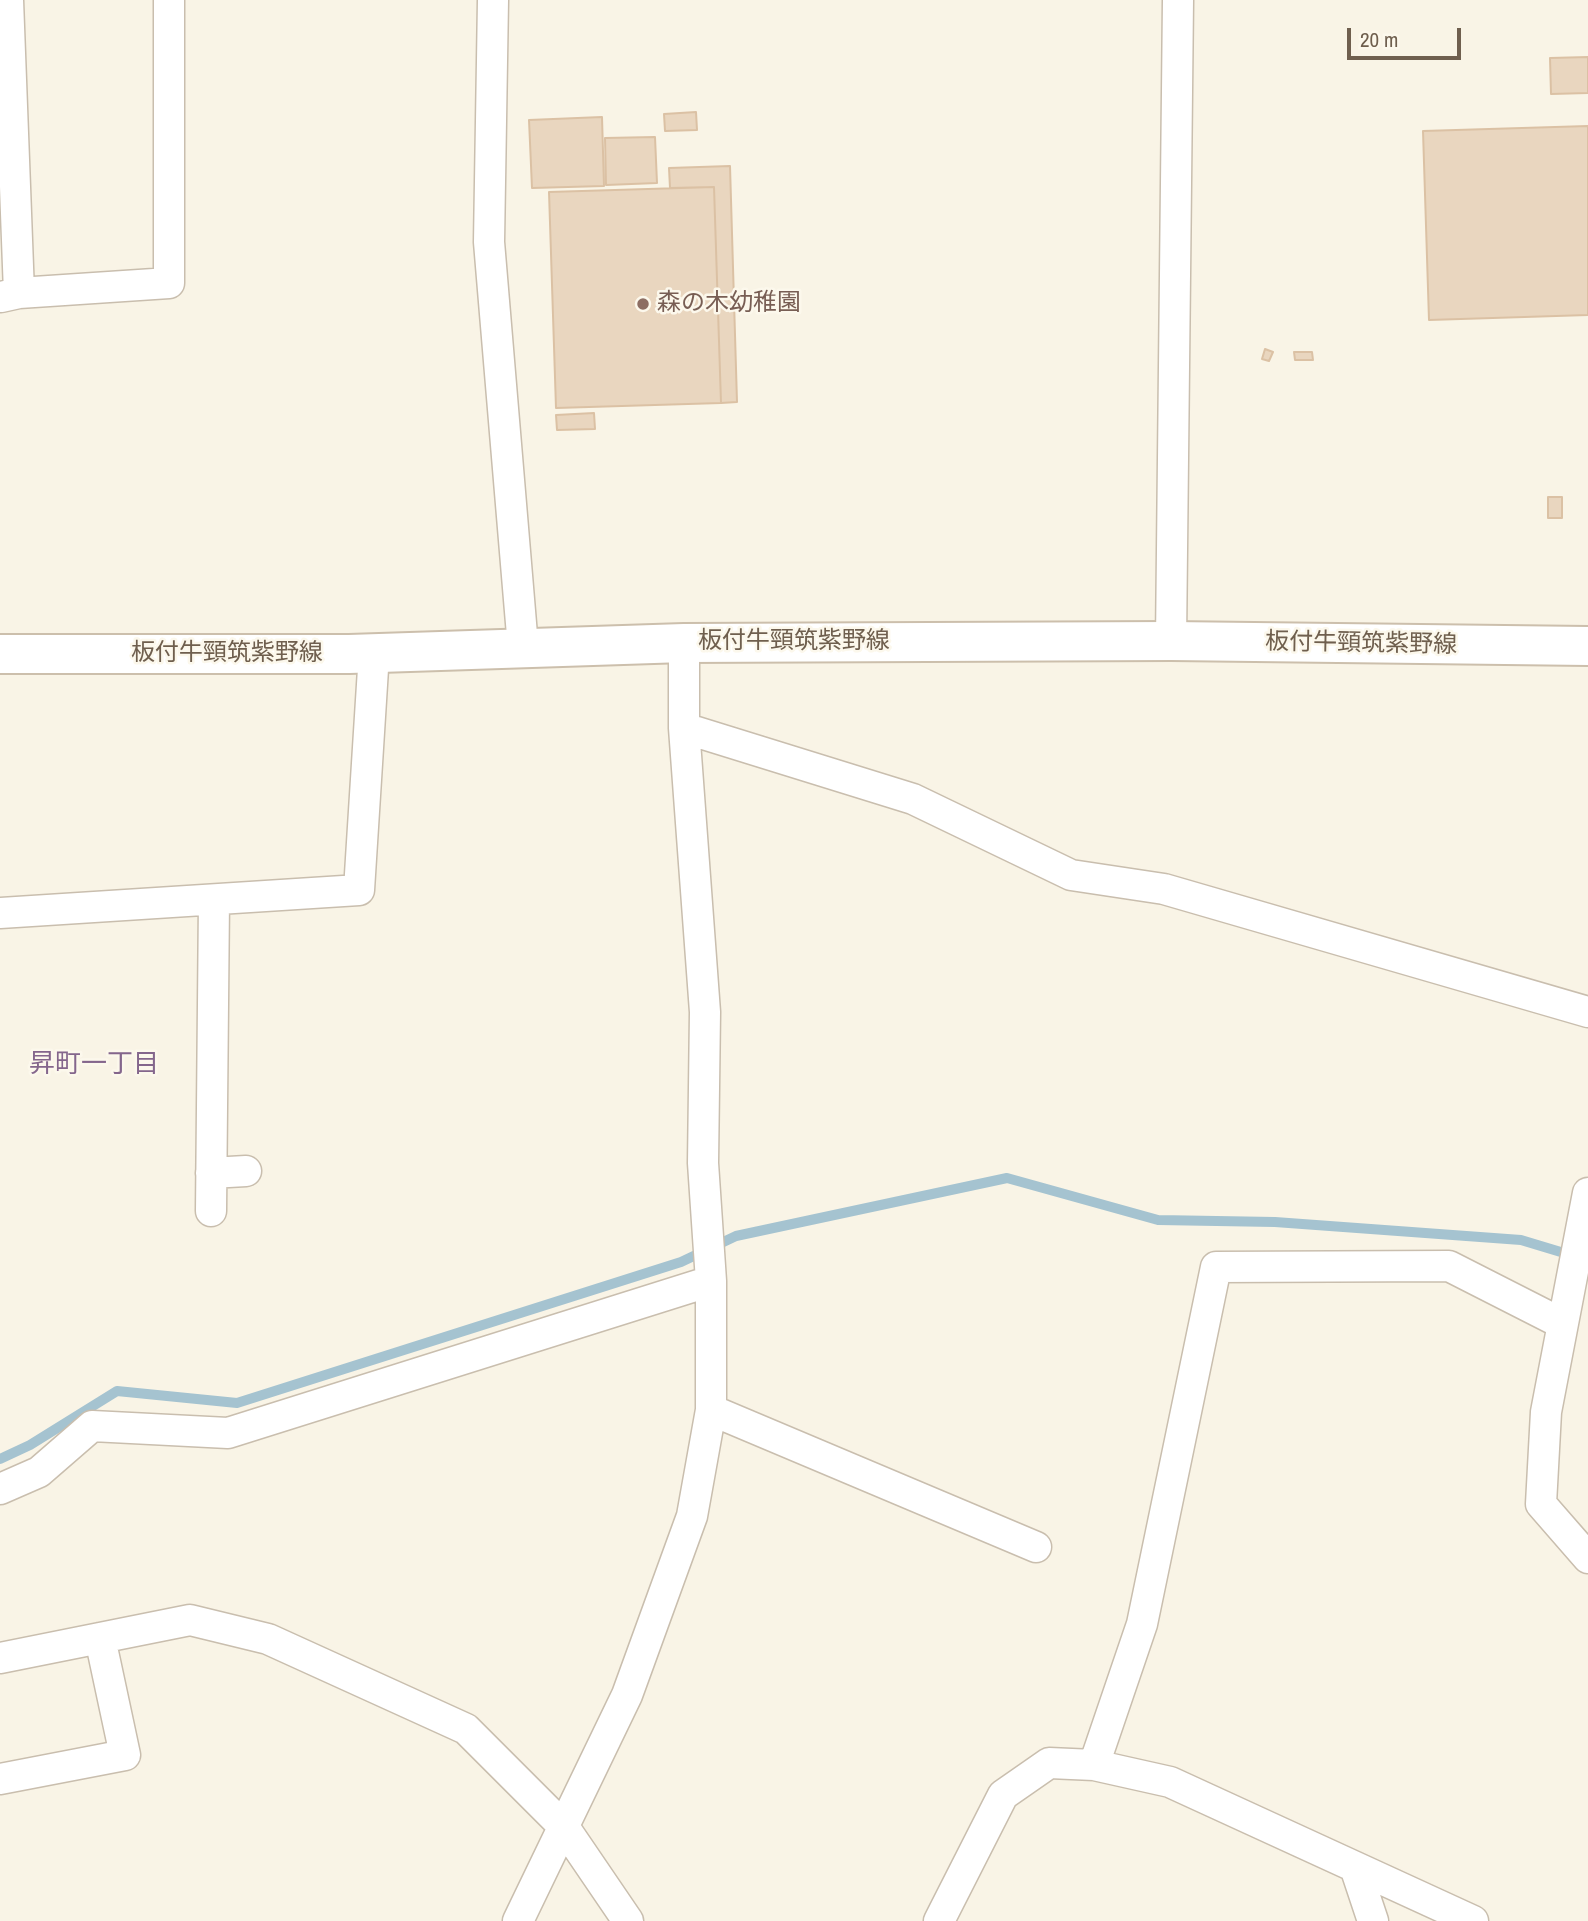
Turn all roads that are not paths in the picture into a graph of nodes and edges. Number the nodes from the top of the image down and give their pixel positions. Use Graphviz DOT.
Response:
graph roads {
  1 [pos="8,0"];
  2 [pos="169,0"];
  3 [pos="493,0"];
  4 [pos="1178,0"];
  5 [pos="9,295"];
  6 [pos="1171,641"];
  7 [pos="684,643"];
  8 [pos="1588,646"];
  9 [pos="523,647"];
  10 [pos="374,653"];
  11 [pos="0,654"];
  12 [pos="684,729"];
  13 [pos="214,900"];
  14 [pos="0,913"];
  15 [pos="1588,1012"];
  16 [pos="246,1171"];
  17 [pos="211,1173"];
  18 [pos="1588,1194"];
  19 [pos="1587,1199"];
  20 [pos="211,1211"];
  21 [pos="711,1281"];
  22 [pos="1563,1313"];
  23 [pos="710,1410"];
  24 [pos="0,1489"];
  25 [pos="1036,1547"];
  26 [pos="1588,1558"];
  27 [pos="100,1638"];
  28 [pos="0,1658"];
  29 [pos="1094,1765"];
  30 [pos="0,1779"];
  31 [pos="564,1827"];
  32 [pos="1355,1867"];
  33 [pos="518,1921"];
  34 [pos="628,1921"];
  35 [pos="939,1921"];
  36 [pos="1373,1921"];
  37 [pos="1473,1921"];
  1 -- 5 [label="street"];
  2 -- 5 [label="street"];
  3 -- 9 [label="street"];
  4 -- 6 [label="street"];
  6 -- 7 [label="main road, 板付牛頸筑紫野線"];
  6 -- 8 [label="main road, 板付牛頸筑紫野線"];
  7 -- 9 [label="main road, 板付牛頸筑紫野線"];
  7 -- 12 [label="street"];
  9 -- 10 [label="main road, 板付牛頸筑紫野線"];
  10 -- 11 [label="main road, 板付牛頸筑紫野線"];
  10 -- 13 [label="street"];
  12 -- 15 [label="street"];
  12 -- 21 [label="street"];
  13 -- 14 [label="street"];
  13 -- 17 [label="street"];
  16 -- 17 [label="street"];
  17 -- 20 [label="street"];
  18 -- 19 [label="street"];
  19 -- 22 [label="street"];
  21 -- 23 [label="street"];
  21 -- 24 [label="street"];
  22 -- 26 [label="street"];
  22 -- 29 [label="street"];
  23 -- 25 [label="street"];
  23 -- 31 [label="street"];
  27 -- 28 [label="street"];
  27 -- 30 [label="street"];
  27 -- 31 [label="street"];
  29 -- 32 [label="street"];
  29 -- 35 [label="street"];
  31 -- 33 [label="street"];
  31 -- 34 [label="street"];
  32 -- 36 [label="street"];
  32 -- 37 [label="street"];
}
